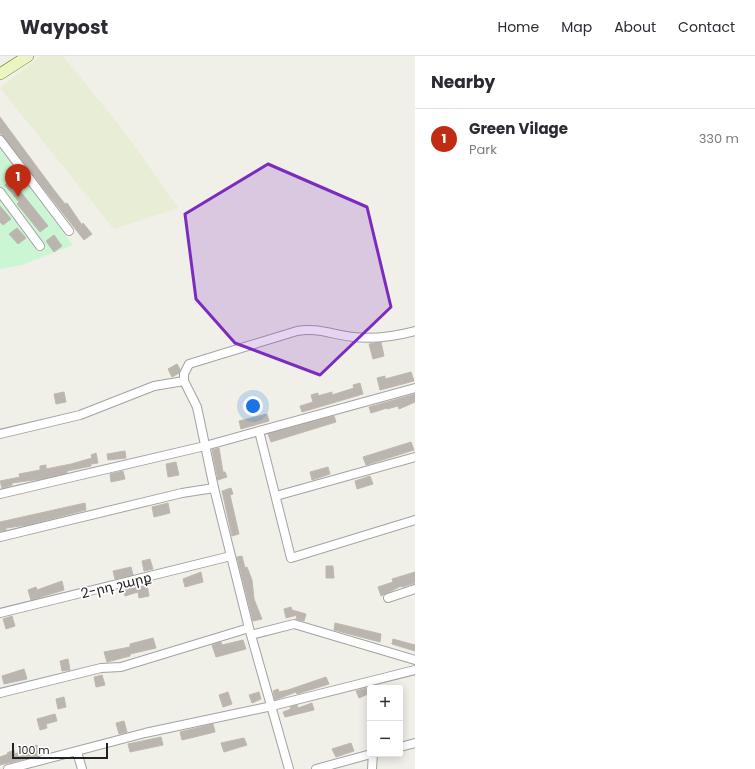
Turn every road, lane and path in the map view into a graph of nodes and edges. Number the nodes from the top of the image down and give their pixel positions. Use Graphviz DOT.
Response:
graph roads {
  1 [pos="28,56"];
  2 [pos="0,74"];
  3 [pos="0,140"];
  4 [pos="0,192"];
  5 [pos="69,231"];
  6 [pos="40,246"];
  7 [pos="415,331"];
  8 [pos="184,381"];
  9 [pos="415,388"];
  10 [pos="259,431"];
  11 [pos="0,434"];
  12 [pos="205,446"];
  13 [pos="415,457"];
  14 [pos="214,488"];
  15 [pos="0,494"];
  16 [pos="276,496"];
  17 [pos="415,520"];
  18 [pos="0,537"];
  19 [pos="231,556"];
  20 [pos="415,590"];
  21 [pos="388,598"];
  22 [pos="0,613"];
  23 [pos="250,631"];
  24 [pos="415,660"];
  25 [pos="415,670"];
  26 [pos="0,693"];
  27 [pos="272,706"];
  28 [pos="415,743"];
  29 [pos="403,746"];
  30 [pos="77,752"];
  31 [pos="367,755"];
  32 [pos="372,757"];
  33 [pos="8,769"];
  34 [pos="82,769"];
  35 [pos="289,769"];
  36 [pos="316,769"];
  37 [pos="372,769"];
  1 -- 2 [label="main road"];
  3 -- 5 [label="street"];
  4 -- 6 [label="street"];
  7 -- 8 [label="street"];
  8 -- 11 [label="street"];
  8 -- 12 [label="street"];
  9 -- 10 [label="street"];
  10 -- 12 [label="street"];
  10 -- 16 [label="street"];
  12 -- 14 [label="street"];
  12 -- 15 [label="street"];
  13 -- 16 [label="street"];
  14 -- 18 [label="street"];
  14 -- 19 [label="street"];
  16 -- 17 [label="street"];
  19 -- 22 [label="street, 2-րդ շարք"];
  19 -- 23 [label="street"];
  20 -- 21 [label="street"];
  23 -- 24 [label="street"];
  23 -- 26 [label="street"];
  23 -- 27 [label="street"];
  25 -- 27 [label="street"];
  27 -- 30 [label="street"];
  27 -- 35 [label="street"];
  28 -- 29 [label="street"];
  30 -- 33 [label="street"];
  30 -- 34 [label="street"];
  31 -- 36 [label="street"];
  32 -- 37 [label="street"];
}
